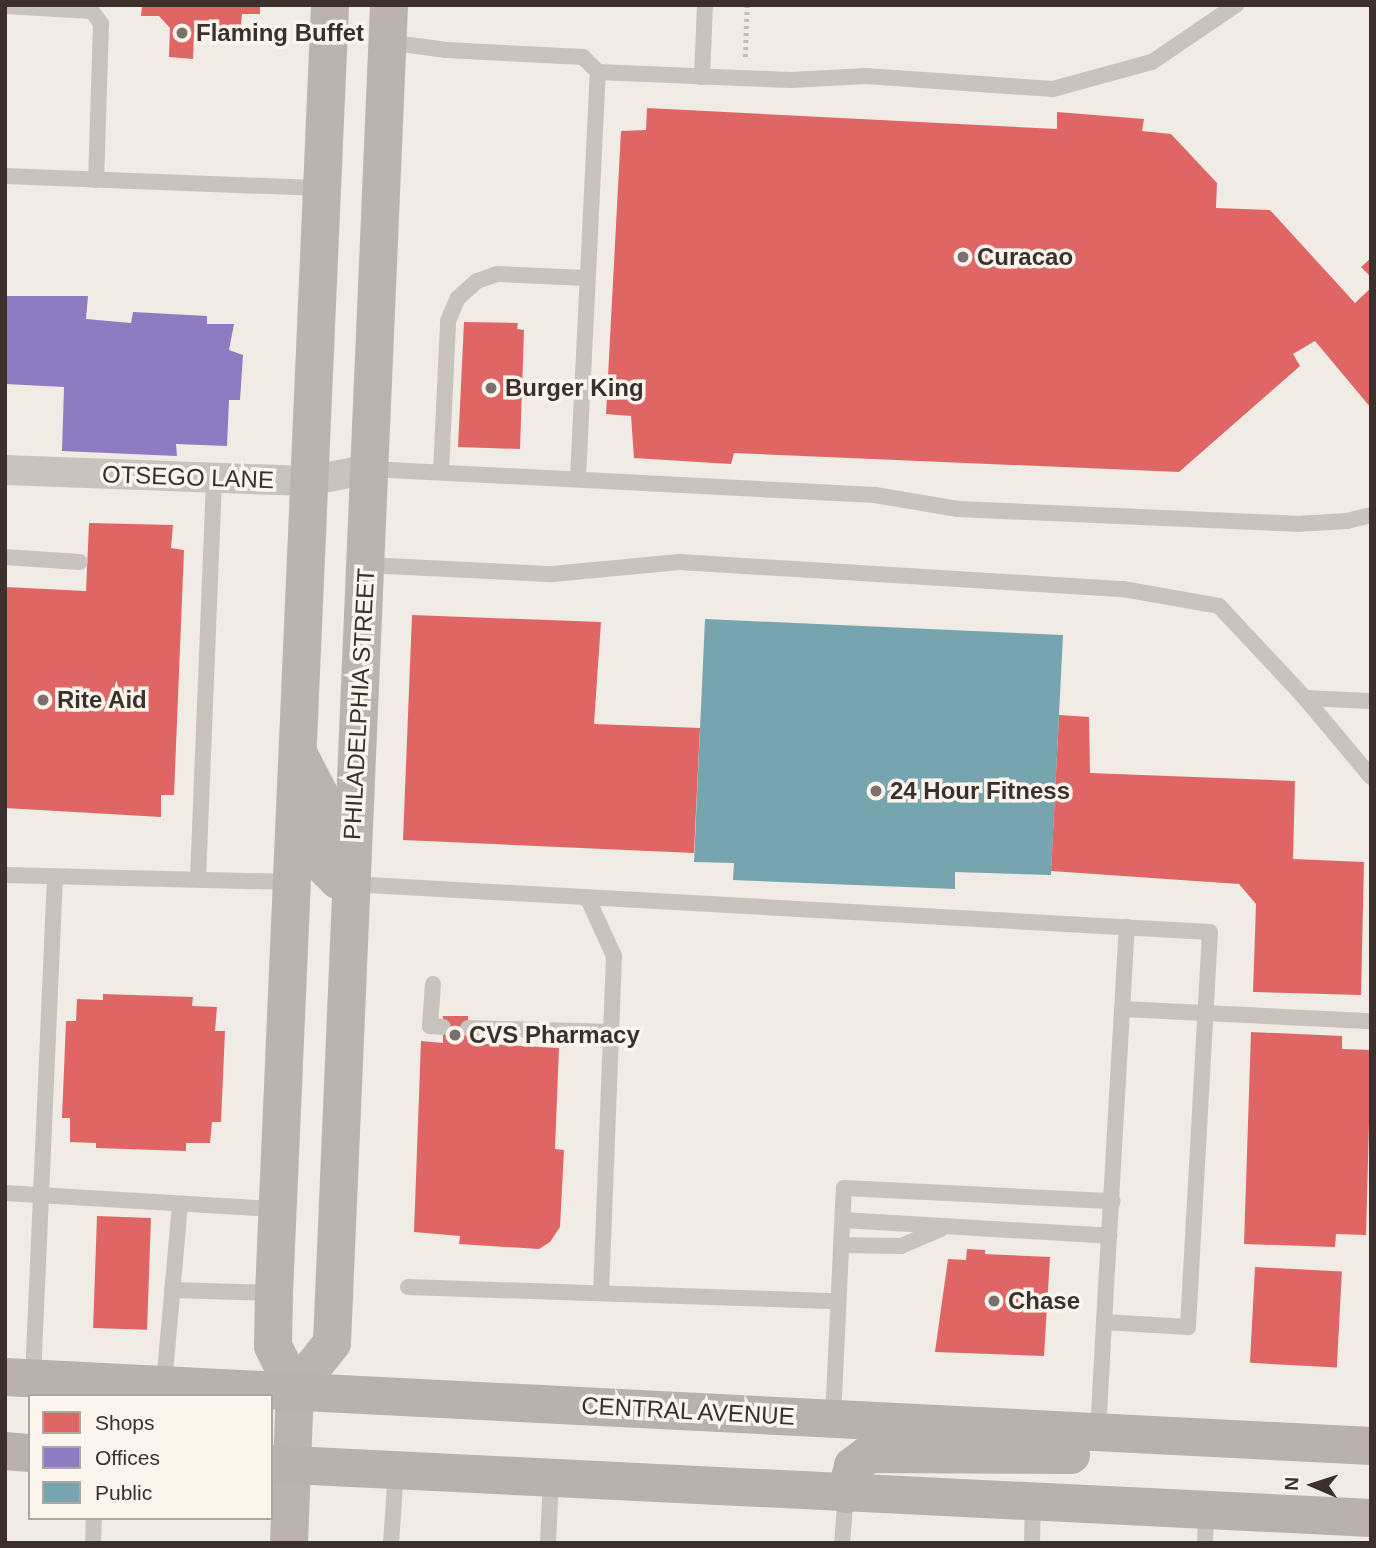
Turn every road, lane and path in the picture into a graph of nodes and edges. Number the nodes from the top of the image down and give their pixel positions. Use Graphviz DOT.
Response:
graph roads {
  1 [pos="330,5"];
  2 [pos="705,5"];
  3 [pos="1236,5"];
  4 [pos="5,6"];
  5 [pos="388,24"];
  6 [pos="598,72"];
  7 [pos="702,77"];
  8 [pos="5,176"];
  9 [pos="96,180"];
  10 [pos="321,188"];
  11 [pos="587,278"];
  12 [pos="370,469"];
  13 [pos="5,470"];
  14 [pos="441,472"];
  15 [pos="215,478"];
  16 [pos="578,478"];
  17 [pos="308,481"];
  18 [pos="1371,515"];
  19 [pos="5,557"];
  20 [pos="80,562"];
  21 [pos="365,565"];
  22 [pos="1305,698"];
  23 [pos="1371,701"];
  24 [pos="296,751"];
  25 [pos="1371,777"];
  26 [pos="5,874"];
  27 [pos="55,877"];
  28 [pos="198,879"];
  29 [pos="291,882"];
  30 [pos="351,884"];
  31 [pos="587,897"];
  32 [pos="1126,927"];
  33 [pos="433,984"];
  34 [pos="1122,1009"];
  35 [pos="1205,1012"];
  36 [pos="1371,1021"];
  37 [pos="443,1027"];
  38 [pos="468,1028"];
  39 [pos="613,1032"];
  40 [pos="5,1193"];
  41 [pos="41,1195"];
  42 [pos="1113,1201"];
  43 [pos="180,1204"];
  44 [pos="278,1209"];
  45 [pos="843,1220"];
  46 [pos="947,1226"];
  47 [pos="1110,1236"];
  48 [pos="841,1245"];
  49 [pos="408,1287"];
  50 [pos="172,1290"];
  51 [pos="274,1293"];
  52 [pos="601,1293"];
  53 [pos="838,1301"];
  54 [pos="1104,1322"];
  55 [pos="19,1378"];
  56 [pos="164,1384"];
  57 [pos="295,1390"];
  58 [pos="833,1418"];
  59 [pos="1098,1432"];
  60 [pos="1371,1446"];
  61 [pos="5,1451"];
  62 [pos="28,1453"];
  63 [pos="282,1465"];
  64 [pos="396,1471"];
  65 [pos="551,1479"];
  66 [pos="846,1494"];
  67 [pos="1033,1503"];
  68 [pos="1371,1518"];
  69 [pos="94,1520"];
  70 [pos="1205,1526"];
  71 [pos="93,1543"];
  72 [pos="289,1543"];
  73 [pos="391,1543"];
  74 [pos="548,1543"];
  75 [pos="842,1543"];
  76 [pos="1032,1543"];
  1 -- 10 [label="main road"];
  2 -- 7 [label="lane"];
  3 -- 7 [label="lane"];
  4 -- 9 [label="lane"];
  5 -- 6 [label="lane"];
  5 -- 12 [label="main road, PHILADELPHIA STREET"];
  6 -- 7 [label="lane"];
  6 -- 11 [label="lane"];
  8 -- 9 [label="lane"];
  9 -- 10 [label="lane"];
  10 -- 17 [label="main road"];
  11 -- 14 [label="lane"];
  11 -- 16 [label="lane"];
  12 -- 14 [label="lane"];
  12 -- 17 [label="street, OTSEGO LANE"];
  12 -- 21 [label="main road, PHILADELPHIA STREET"];
  13 -- 15 [label="street, OTSEGO LANE"];
  14 -- 16 [label="lane"];
  15 -- 17 [label="street, OTSEGO LANE"];
  15 -- 28 [label="lane"];
  16 -- 18 [label="lane"];
  17 -- 24 [label="main road"];
  19 -- 20 [label="lane"];
  21 -- 22 [label="lane"];
  21 -- 30 [label="main road, PHILADELPHIA STREET"];
  22 -- 23 [label="lane"];
  22 -- 25 [label="lane"];
  24 -- 29 [label="main road"];
  24 -- 30 [label="main road"];
  26 -- 27 [label="lane"];
  27 -- 28 [label="lane"];
  27 -- 41 [label="lane"];
  28 -- 29 [label="lane"];
  29 -- 44 [label="main road"];
  30 -- 31 [label="lane"];
  30 -- 57 [label="main road, PHILADELPHIA STREET"];
  31 -- 32 [label="lane"];
  31 -- 39 [label="lane"];
  32 -- 34 [label="lane"];
  32 -- 35 [label="lane"];
  33 -- 37 [label="lane"];
  34 -- 35 [label="lane"];
  34 -- 42 [label="lane"];
  35 -- 36 [label="lane"];
  35 -- 54 [label="lane"];
  38 -- 39 [label="lane"];
  39 -- 52 [label="lane"];
  40 -- 41 [label="lane"];
  41 -- 43 [label="lane"];
  41 -- 55 [label="lane"];
  42 -- 45 [label="lane"];
  42 -- 47 [label="lane"];
  43 -- 44 [label="lane"];
  43 -- 50 [label="lane"];
  44 -- 51 [label="main road"];
  45 -- 46 [label="lane"];
  45 -- 48 [label="lane"];
  46 -- 47 [label="lane"];
  46 -- 48 [label="lane"];
  47 -- 54 [label="lane"];
  48 -- 53 [label="lane"];
  49 -- 52 [label="lane"];
  50 -- 51 [label="lane"];
  50 -- 56 [label="lane"];
  51 -- 57 [label="main road"];
  52 -- 53 [label="lane"];
  53 -- 58 [label="lane"];
  54 -- 59 [label="lane"];
  55 -- 56 [label="main road, CENTRAL AVENUE"];
  56 -- 57 [label="main road, CENTRAL AVENUE"];
  57 -- 58 [label="main road, CENTRAL AVENUE"];
  57 -- 63 [label="main road"];
  58 -- 59 [label="main road, CENTRAL AVENUE"];
  59 -- 60 [label="main road, CENTRAL AVENUE"];
  59 -- 66 [label="main road"];
  61 -- 62 [label="main road"];
  63 -- 64 [label="main road"];
  63 -- 72 [label="main road"];
  64 -- 65 [label="main road"];
  64 -- 73 [label="lane"];
  65 -- 66 [label="main road"];
  65 -- 74 [label="lane"];
  66 -- 67 [label="main road"];
  66 -- 75 [label="lane"];
  67 -- 70 [label="main road"];
  67 -- 76 [label="lane"];
  68 -- 70 [label="main road"];
  69 -- 71 [label="lane"];
}
